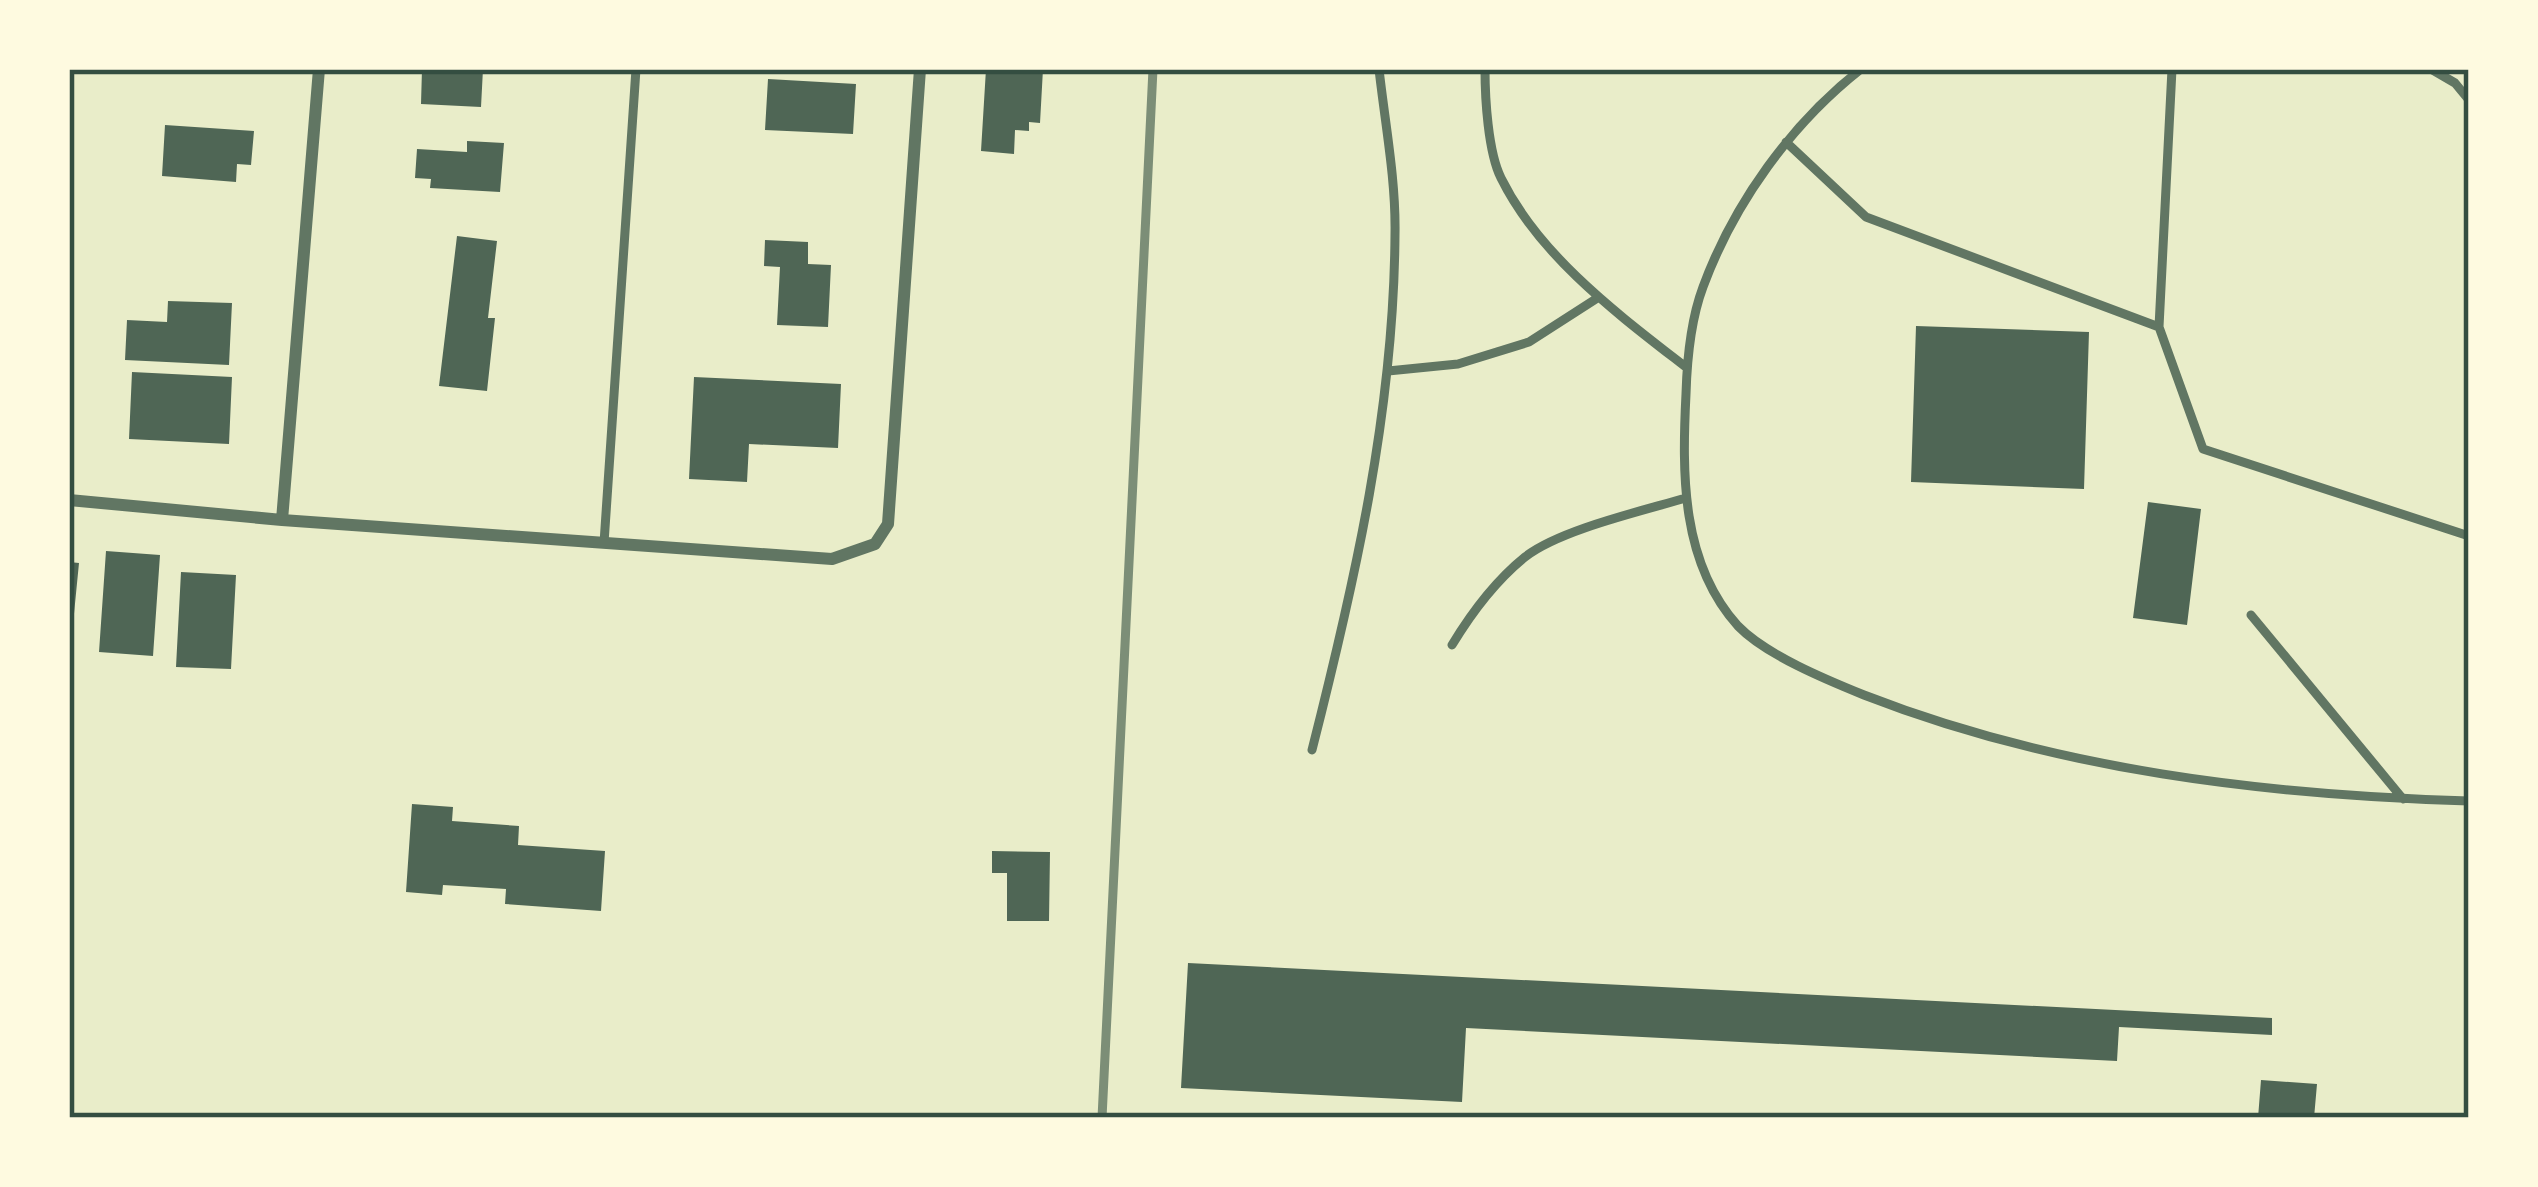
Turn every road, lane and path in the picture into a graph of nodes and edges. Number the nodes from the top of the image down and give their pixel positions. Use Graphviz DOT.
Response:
graph roads {
  1 [pos="319,69"];
  2 [pos="636,69"];
  3 [pos="920,69"];
  4 [pos="1379,69"];
  5 [pos="1485,69"];
  6 [pos="1861,69"];
  7 [pos="2172,69"];
  8 [pos="2432,69"];
  9 [pos="2469,100"];
  10 [pos="1786,142"];
  11 [pos="1599,297"];
  12 [pos="2159,327"];
  13 [pos="1687,368"];
  14 [pos="1388,371"];
  15 [pos="1686,498"];
  16 [pos="69,500"];
  17 [pos="282,520"];
  18 [pos="2469,536"];
  19 [pos="604,543"];
  20 [pos="2252,615"];
  21 [pos="1452,645"];
  22 [pos="1312,750"];
  23 [pos="2403,799"];
  24 [pos="2469,801"];
  1 -- 17 [label="street"];
  2 -- 19 [label="lane"];
  3 -- 19 [label="street"];
  4 -- 14 [label="lane"];
  5 -- 11 [label="lane"];
  6 -- 10 [label="lane"];
  7 -- 12 [label="lane"];
  8 -- 9 [label="lane"];
  10 -- 12 [label="lane"];
  10 -- 13 [label="lane"];
  11 -- 13 [label="lane"];
  11 -- 14 [label="lane"];
  12 -- 18 [label="lane"];
  13 -- 15 [label="lane"];
  14 -- 22 [label="lane"];
  15 -- 21 [label="lane"];
  15 -- 23 [label="lane"];
  16 -- 17 [label="street"];
  17 -- 19 [label="street"];
  20 -- 23 [label="lane"];
  23 -- 24 [label="lane"];
}
